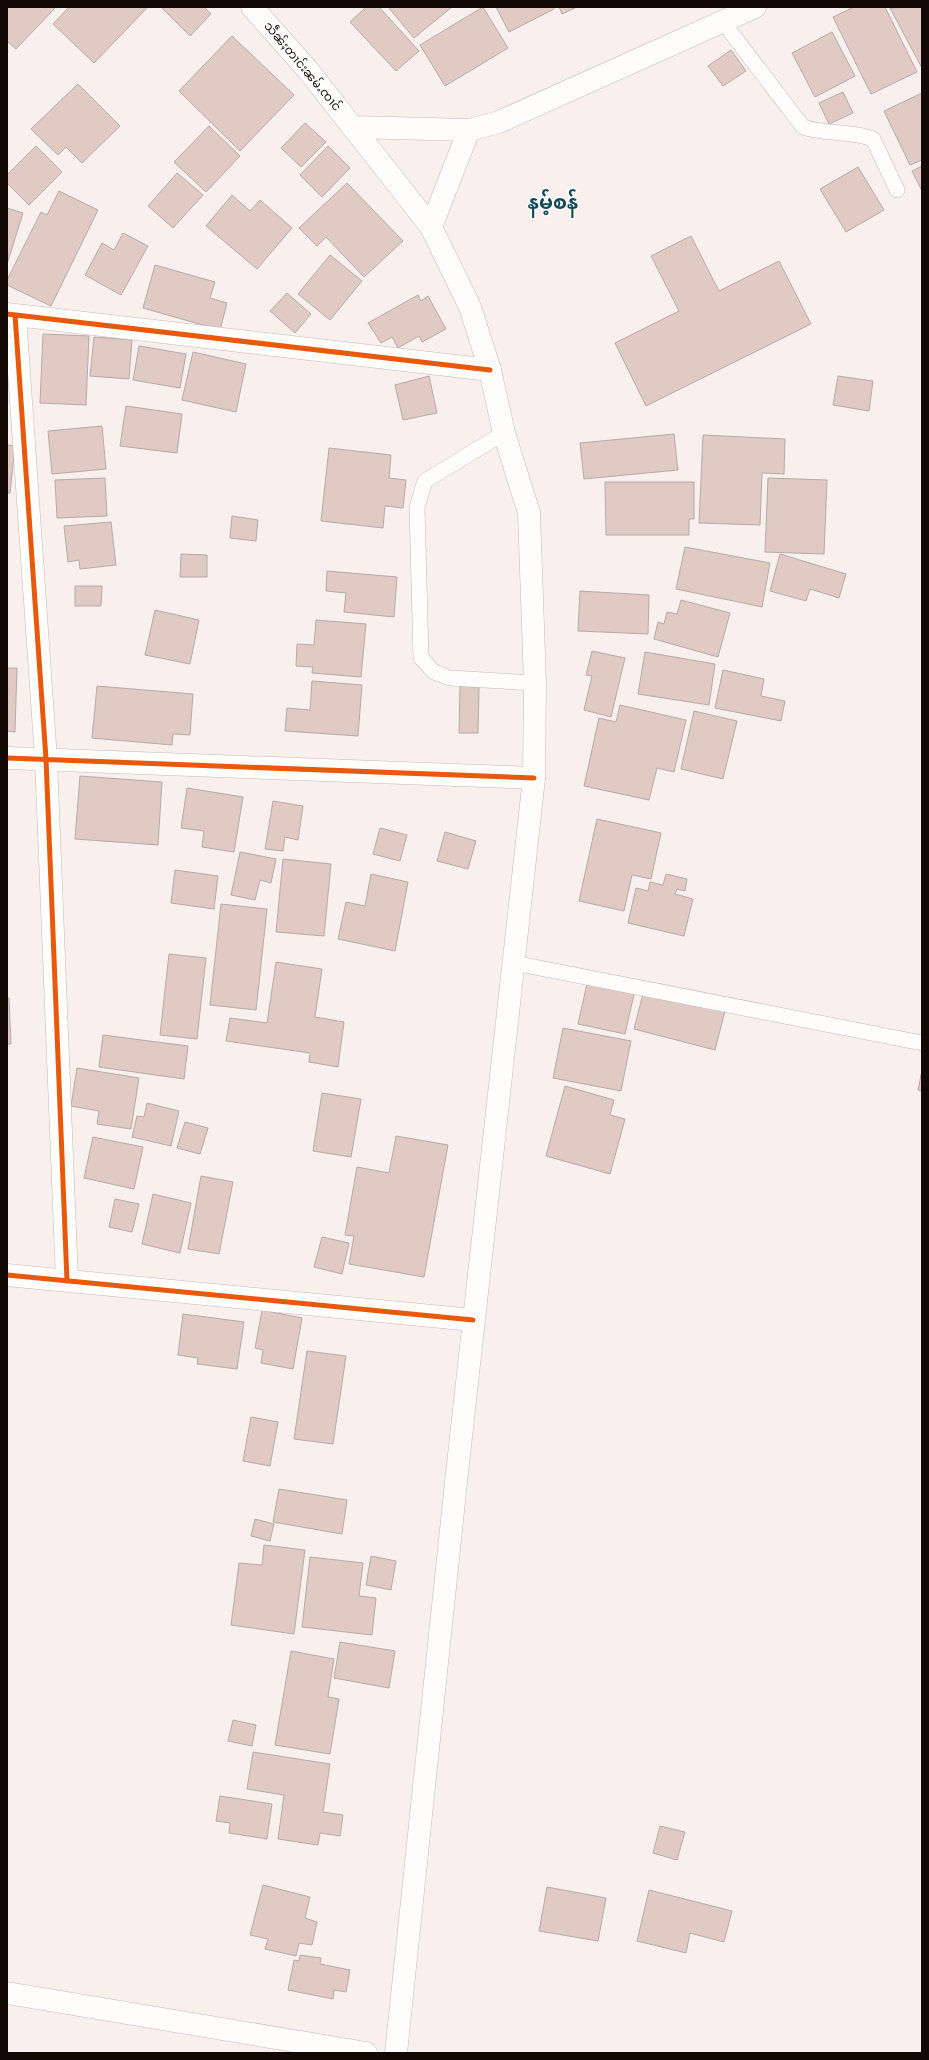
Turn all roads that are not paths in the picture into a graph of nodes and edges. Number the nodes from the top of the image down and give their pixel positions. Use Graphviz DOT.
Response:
graph roads {
  1 [pos="252,7"];
  2 [pos="749,8"];
  3 [pos="723,22"];
  4 [pos="353,127"];
  5 [pos="469,130"];
  6 [pos="897,190"];
  7 [pos="431,227"];
  8 [pos="11,315"];
  9 [pos="490,370"];
  10 [pos="504,433"];
  11 [pos="535,683"];
  12 [pos="7,758"];
  13 [pos="46,759"];
  14 [pos="534,778"];
  15 [pos="514,963"];
  16 [pos="922,1043"];
  17 [pos="7,1275"];
  18 [pos="68,1281"];
  19 [pos="473,1320"];
  20 [pos="7,1993"];
  21 [pos="366,2053"];
  22 [pos="396,2053"];
  1 -- 4 [label="main road, သဵၼ်ႈတၢင်းၼမ်ႉၸၢင်"];
  2 -- 3 [label="main road"];
  3 -- 5 [label="main road"];
  3 -- 6 [label="lane"];
  4 -- 5 [label="main road"];
  4 -- 7 [label="main road, သဵၼ်ႈတၢင်းၼမ်ႉၸၢင်"];
  5 -- 7 [label="main road"];
  7 -- 9 [label="main road, သဵၼ်ႈတၢင်းၼမ်ႉၸၢင်"];
  8 -- 9 [label="main road"];
  8 -- 13 [label="main road"];
  9 -- 10 [label="main road, သဵၼ်ႈတၢင်းၼမ်ႉၸၢင်"];
  10 -- 11 [label="main road, သဵၼ်ႈတၢင်းၼမ်ႉၸၢင်"];
  10 -- 11 [label="lane"];
  11 -- 14 [label="main road, သဵၼ်ႈတၢင်းၼမ်ႉၸၢင်"];
  12 -- 13 [label="main road"];
  13 -- 14 [label="main road"];
  13 -- 18 [label="main road"];
  14 -- 15 [label="main road, သဵၼ်ႈတၢင်းၼမ်ႉၸၢင်"];
  15 -- 16 [label="lane"];
  15 -- 19 [label="main road, သဵၼ်ႈတၢင်းၼမ်ႉၸၢင်"];
  17 -- 18 [label="main road"];
  18 -- 19 [label="main road"];
  19 -- 22 [label="main road, သဵၼ်ႈတၢင်းၼမ်ႉၸၢင်"];
  20 -- 21 [label="main road"];
}
